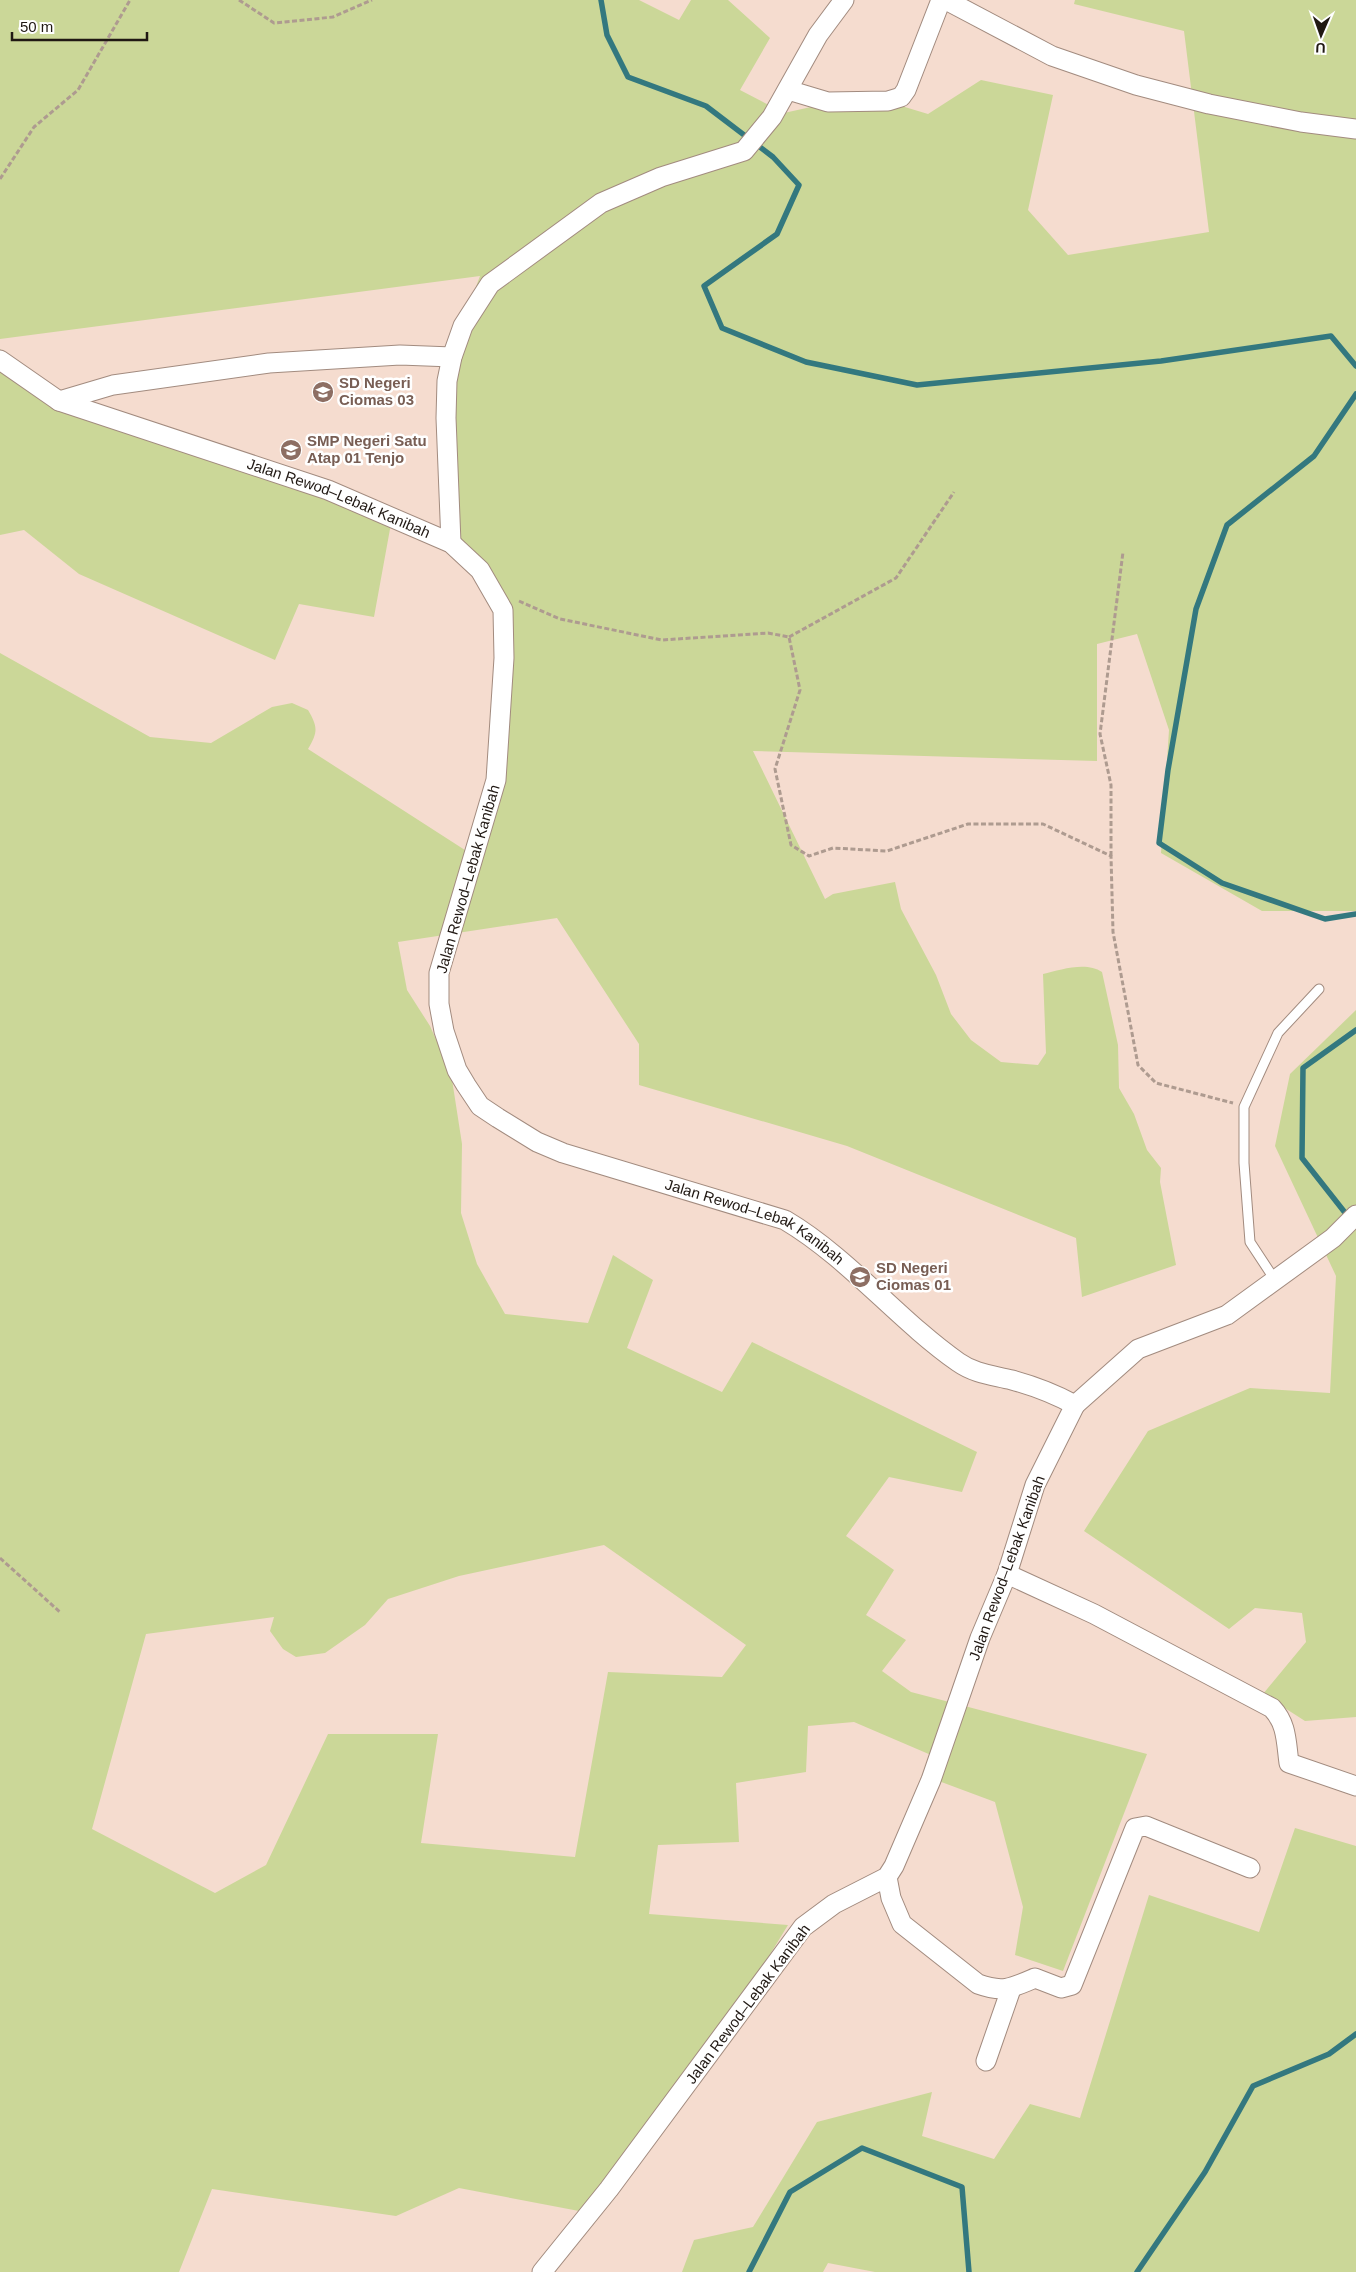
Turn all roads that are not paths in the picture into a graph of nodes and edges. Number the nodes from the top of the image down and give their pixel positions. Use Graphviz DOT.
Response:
graph roads {
  1 [pos="844,0"];
  2 [pos="941,0"];
  3 [pos="946,0"];
  4 [pos="788,90"];
  5 [pos="1356,129"];
  6 [pos="452,357"];
  7 [pos="0,360"];
  8 [pos="59,401"];
  9 [pos="451,544"];
  10 [pos="1319,989"];
  11 [pos="1356,1215"];
  12 [pos="1275,1280"];
  13 [pos="1075,1405"];
  14 [pos="1007,1574"];
  15 [pos="1356,1786"];
  16 [pos="1250,1868"];
  17 [pos="887,1877"];
  18 [pos="1010,1989"];
  19 [pos="986,2061"];
  20 [pos="542,2272"];
  1 -- 4 [label="street"];
  2 -- 4 [label="street"];
  3 -- 5 [label="street"];
  4 -- 6 [label="street"];
  6 -- 8 [label="street"];
  6 -- 9 [label="street"];
  7 -- 8 [label="street, Jalan Rewod–Lebak Kanibah"];
  8 -- 9 [label="street, Jalan Rewod–Lebak Kanibah"];
  9 -- 13 [label="street, Jalan Rewod–Lebak Kanibah"];
  10 -- 12 [label="lane"];
  11 -- 12 [label="street"];
  12 -- 13 [label="street"];
  13 -- 14 [label="street, Jalan Rewod–Lebak Kanibah"];
  14 -- 15 [label="street"];
  14 -- 17 [label="street, Jalan Rewod–Lebak Kanibah"];
  16 -- 18 [label="street"];
  17 -- 18 [label="street"];
  17 -- 20 [label="street, Jalan Rewod–Lebak Kanibah"];
  18 -- 19 [label="street"];
}
